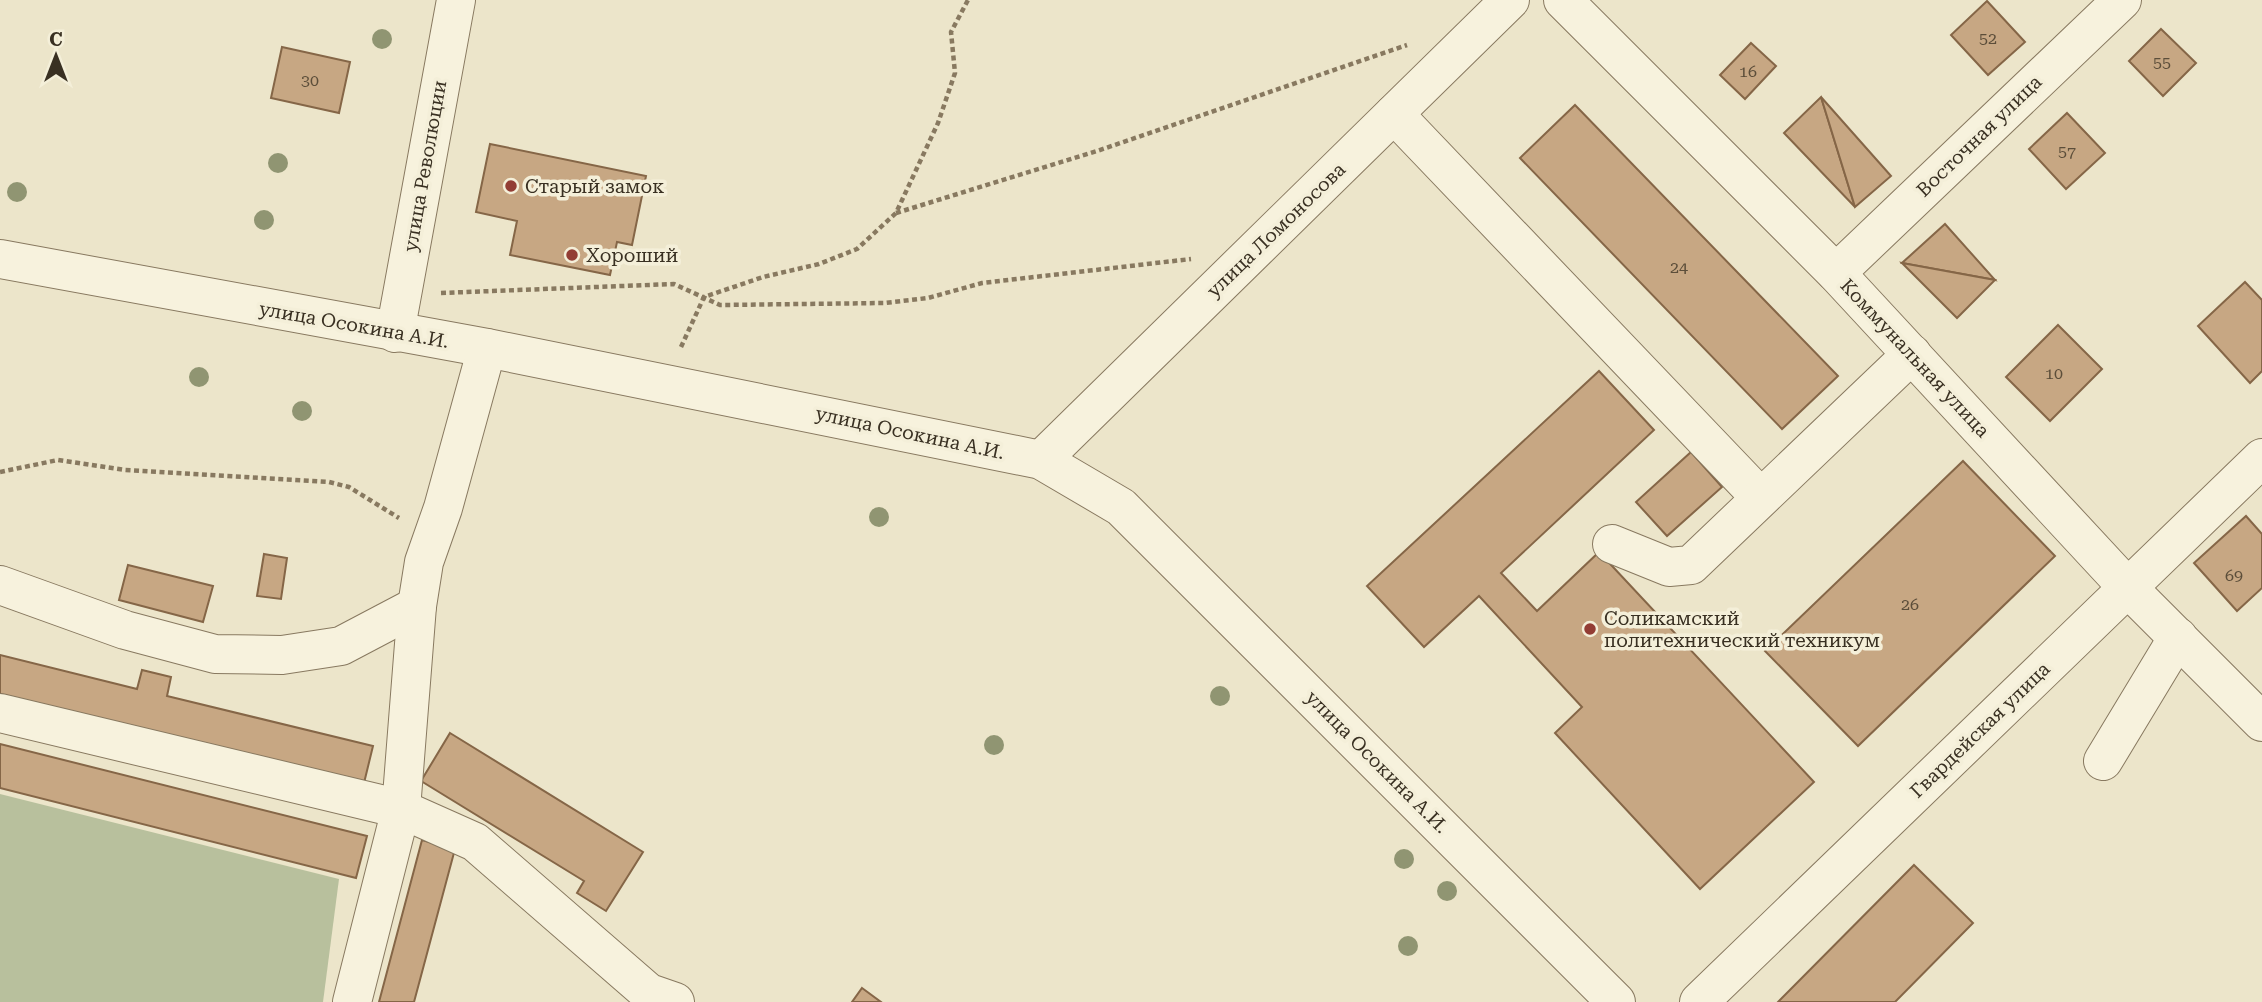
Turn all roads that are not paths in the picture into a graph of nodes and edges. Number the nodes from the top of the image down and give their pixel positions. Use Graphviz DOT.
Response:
graph roads {
  1 [pos="456,0"];
  2 [pos="1510,0"];
  3 [pos="1563,0"];
  4 [pos="2122,0"];
  5 [pos="1394,114"];
  6 [pos="0,259"];
  7 [pos="1836,273"];
  8 [pos="398,315"];
  9 [pos="487,348"];
  10 [pos="1912,355"];
  11 [pos="2262,458"];
  12 [pos="1041,460"];
  13 [pos="1760,497"];
  14 [pos="1612,544"];
  15 [pos="0,585"];
  16 [pos="2128,587"];
  17 [pos="417,606"];
  18 [pos="2178,637"];
  19 [pos="0,713"];
  20 [pos="2262,722"];
  21 [pos="2103,761"];
  22 [pos="401,809"];
  23 [pos="657,999"];
  24 [pos="352,1002"];
  25 [pos="1616,1002"];
  26 [pos="1699,1002"];
  1 -- 8 [label="street, улица Революции"];
  2 -- 5 [label="street, улица Ломоносова"];
  3 -- 7 [label="street, Коммунальная улица"];
  4 -- 7 [label="street, Восточная улица"];
  5 -- 12 [label="street, улица Ломоносова"];
  5 -- 13 [label="street"];
  6 -- 8 [label="street, улица Осокина А.И."];
  7 -- 10 [label="street, Коммунальная улица"];
  8 -- 9 [label="street, улица Осокина А.И."];
  9 -- 12 [label="street, улица Осокина А.И."];
  9 -- 17 [label="street"];
  10 -- 13 [label="street"];
  10 -- 16 [label="street, Коммунальная улица"];
  11 -- 16 [label="street, Гвардейская улица"];
  12 -- 25 [label="street, улица Осокина А.И."];
  13 -- 14 [label="street"];
  15 -- 17 [label="street"];
  16 -- 18 [label="street, Коммунальная улица"];
  16 -- 26 [label="street, Гвардейская улица"];
  17 -- 22 [label="street"];
  18 -- 20 [label="street, Коммунальная улица"];
  18 -- 21 [label="street"];
  19 -- 22 [label="street"];
  22 -- 23 [label="street"];
  22 -- 24 [label="street"];
}
